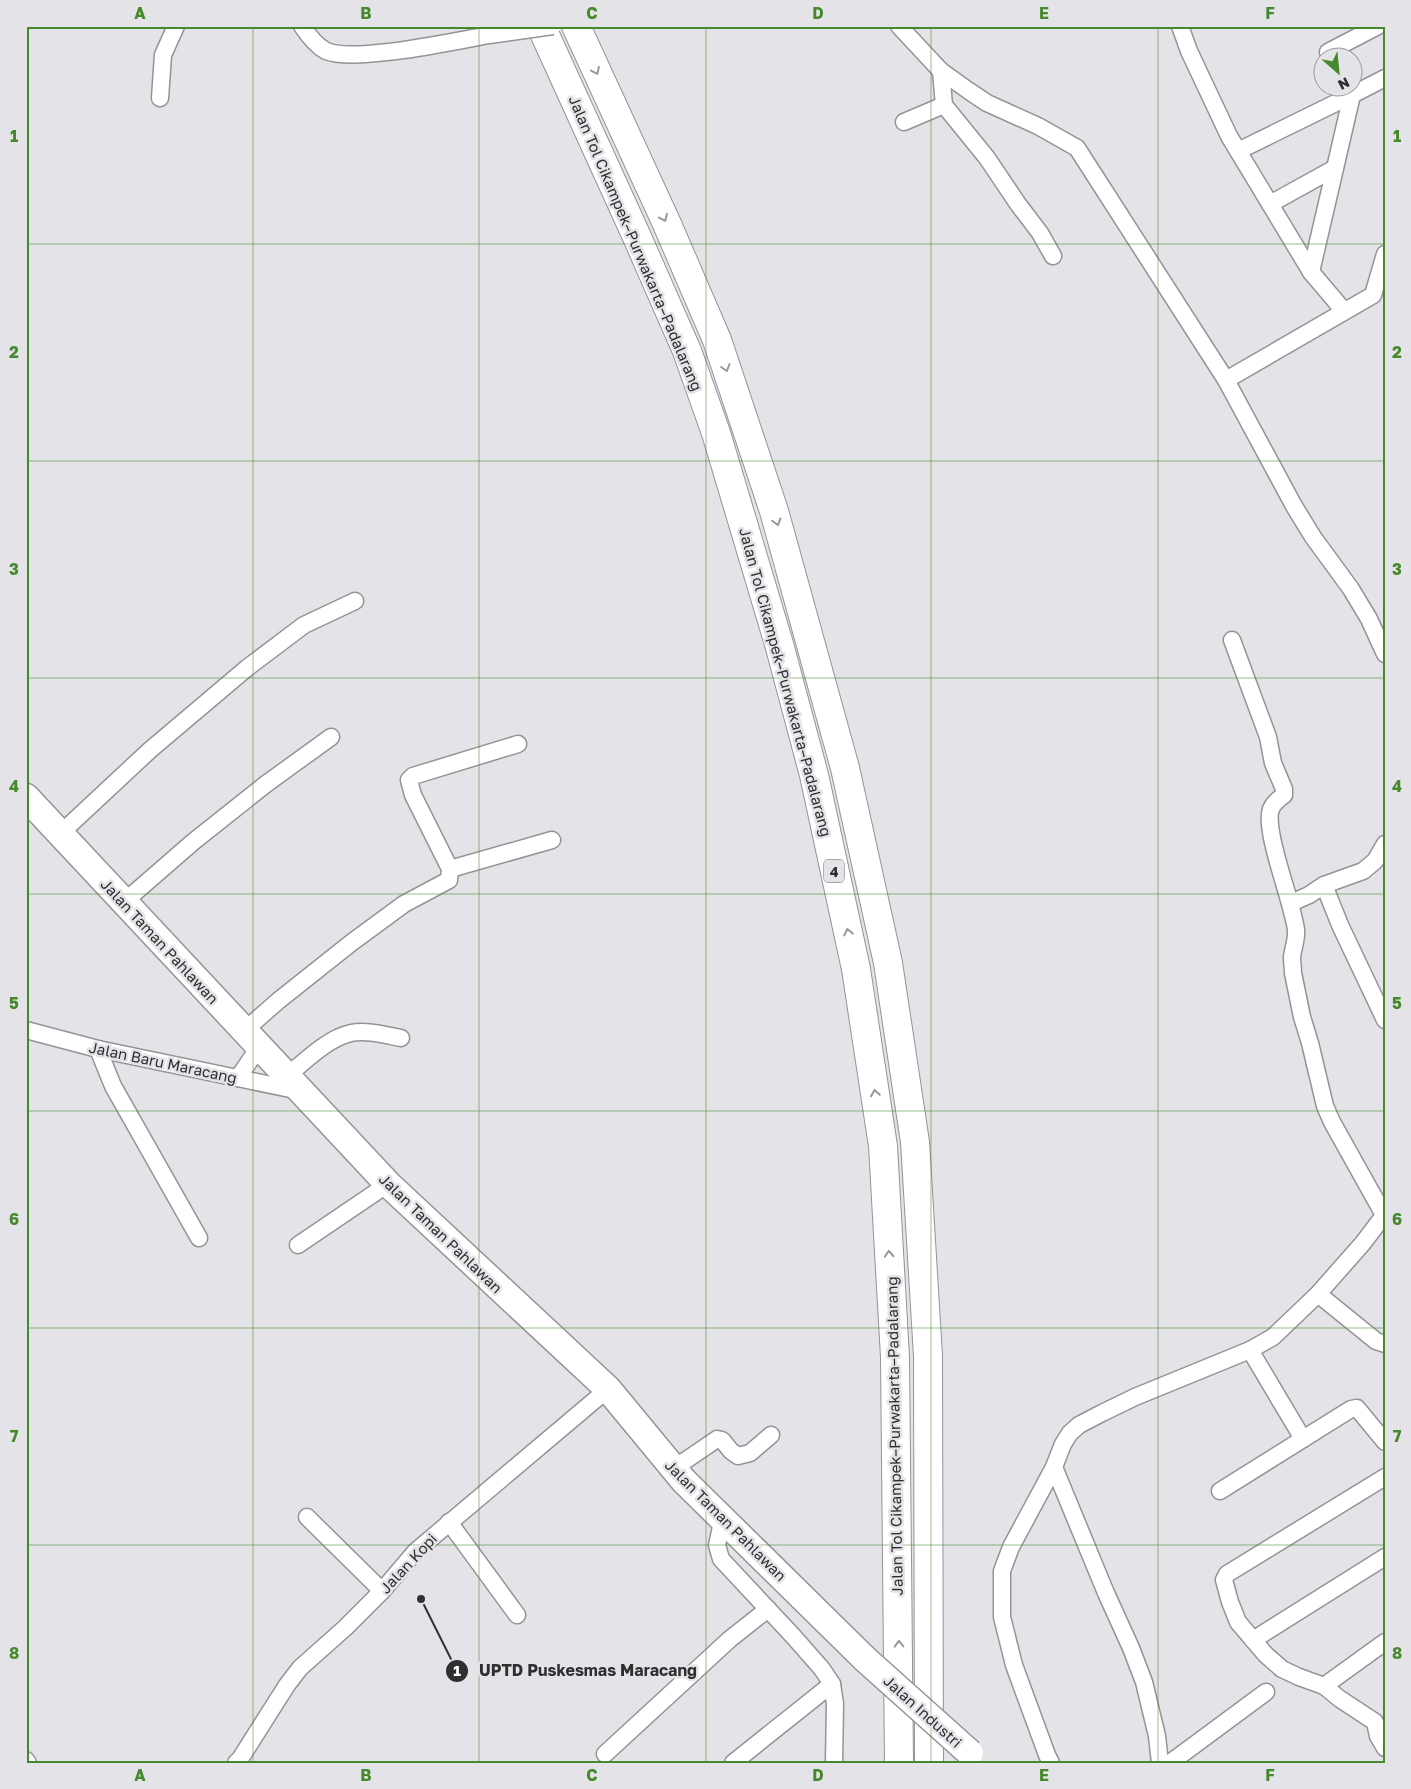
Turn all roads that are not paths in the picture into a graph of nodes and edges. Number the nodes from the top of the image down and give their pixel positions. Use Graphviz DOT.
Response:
graph roads {
  1 [pos="176,26"];
  2 [pos="302,26"];
  3 [pos="541,26"];
  4 [pos="553,26"];
  5 [pos="576,26"];
  6 [pos="899,26"];
  7 [pos="1180,26"];
  8 [pos="1378,26"];
  9 [pos="1336,48"];
  10 [pos="941,71"];
  11 [pos="1385,78"];
  12 [pos="1364,89"];
  13 [pos="160,98"];
  14 [pos="1346,98"];
  15 [pos="1351,98"];
  16 [pos="944,105"];
  17 [pos="904,122"];
  18 [pos="1238,151"];
  19 [pos="1335,168"];
  20 [pos="1270,204"];
  21 [pos="1385,254"];
  22 [pos="1053,256"];
  23 [pos="1311,272"];
  24 [pos="1379,297"];
  25 [pos="1344,311"];
  26 [pos="1226,380"];
  27 [pos="354,601"];
  28 [pos="1232,640"];
  29 [pos="1385,654"];
  30 [pos="331,737"];
  31 [pos="518,744"];
  32 [pos="26,796"];
  33 [pos="61,833"];
  34 [pos="552,840"];
  35 [pos="1385,844"];
  36 [pos="450,869"];
  37 [pos="1324,885"];
  38 [pos="124,902"];
  39 [pos="1290,903"];
  40 [pos="1385,1020"];
  41 [pos="26,1030"];
  42 [pos="401,1038"];
  43 [pos="252,1039"];
  44 [pos="98,1048"];
  45 [pos="238,1078"];
  46 [pos="294,1084"];
  47 [pos="388,1184"];
  48 [pos="1384,1215"];
  49 [pos="200,1238"];
  50 [pos="298,1245"];
  51 [pos="1318,1294"];
  52 [pos="1385,1344"];
  53 [pos="1250,1350"];
  54 [pos="608,1389"];
  55 [pos="771,1435"];
  56 [pos="1303,1439"];
  57 [pos="1385,1442"];
  58 [pos="1054,1467"];
  59 [pos="672,1469"];
  60 [pos="1385,1477"];
  61 [pos="1220,1491"];
  62 [pos="307,1518"];
  63 [pos="723,1518"];
  64 [pos="449,1522"];
  65 [pos="1385,1558"];
  66 [pos="382,1592"];
  67 [pos="768,1609"];
  68 [pos="517,1615"];
  69 [pos="1252,1640"];
  70 [pos="1385,1642"];
  71 [pos="865,1659"];
  72 [pos="832,1684"];
  73 [pos="1324,1686"];
  74 [pos="1266,1692"];
  75 [pos="1380,1719"];
  76 [pos="1385,1748"];
  77 [pos="605,1754"];
  78 [pos="975,1758"];
  79 [pos="236,1763"];
  80 [pos="733,1763"];
  81 [pos="834,1763"];
  82 [pos="899,1763"];
  83 [pos="929,1763"];
  84 [pos="1051,1763"];
  85 [pos="1160,1763"];
  86 [pos="1170,1763"];
  1 -- 13 [label="street"];
  2 -- 4 [label="street, bridge"];
  82 -- 3 [label="highway, Jalan Tol Cikampek–Purwakarta–Padalarang / 4, one-way"];
  5 -- 83 [label="highway, Jalan Tol Cikampek–Purwakarta–Padalarang / 4, one-way"];
  6 -- 10 [label="street"];
  7 -- 18 [label="street"];
  8 -- 9 [label="street"];
  10 -- 16 [label="street"];
  10 -- 26 [label="street"];
  11 -- 12 [label="street"];
  14 -- 18 [label="street"];
  15 -- 19 [label="street"];
  16 -- 17 [label="street"];
  16 -- 22 [label="street"];
  18 -- 20 [label="street"];
  19 -- 20 [label="street"];
  19 -- 23 [label="street"];
  20 -- 23 [label="street"];
  21 -- 24 [label="street"];
  23 -- 25 [label="street"];
  24 -- 25 [label="street"];
  25 -- 26 [label="street"];
  26 -- 29 [label="street"];
  27 -- 33 [label="street"];
  28 -- 39 [label="street"];
  30 -- 38 [label="street"];
  31 -- 36 [label="street"];
  32 -- 33 [label="main road, Jalan Taman Pahlawan"];
  33 -- 38 [label="main road, Jalan Taman Pahlawan"];
  34 -- 36 [label="street"];
  35 -- 37 [label="street"];
  36 -- 43 [label="street"];
  37 -- 39 [label="street"];
  37 -- 40 [label="street"];
  38 -- 43 [label="main road, Jalan Taman Pahlawan"];
  39 -- 48 [label="street"];
  41 -- 44 [label="street, Jalan Baru Maracang"];
  42 -- 46 [label="street"];
  43 -- 45 [label="street"];
  43 -- 46 [label="main road, Jalan Taman Pahlawan"];
  44 -- 45 [label="street, Jalan Baru Maracang"];
  44 -- 49 [label="street"];
  45 -- 46 [label="street, Jalan Baru Maracang"];
  46 -- 47 [label="main road, Jalan Taman Pahlawan"];
  47 -- 50 [label="street"];
  47 -- 54 [label="main road, Jalan Taman Pahlawan"];
  48 -- 51 [label="street"];
  51 -- 52 [label="street"];
  51 -- 53 [label="street"];
  53 -- 56 [label="street"];
  53 -- 58 [label="street"];
  54 -- 59 [label="main road, Jalan Taman Pahlawan"];
  54 -- 64 [label="street, Jalan Kopi"];
  55 -- 59 [label="street"];
  56 -- 57 [label="street"];
  56 -- 61 [label="street"];
  58 -- 84 [label="street"];
  58 -- 85 [label="street"];
  59 -- 63 [label="main road, Jalan Taman Pahlawan"];
  60 -- 69 [label="street"];
  62 -- 66 [label="street"];
  63 -- 67 [label="street"];
  63 -- 71 [label="main road, Jalan Taman Pahlawan"];
  64 -- 66 [label="street, Jalan Kopi"];
  64 -- 68 [label="street"];
  65 -- 69 [label="street"];
  66 -- 79 [label="street, Jalan Kopi"];
  67 -- 72 [label="street"];
  67 -- 77 [label="street"];
  69 -- 73 [label="street"];
  70 -- 73 [label="street"];
  71 -- 78 [label="main road, Jalan Industri, bridge"];
  72 -- 80 [label="street"];
  72 -- 81 [label="street"];
  73 -- 75 [label="street"];
  74 -- 86 [label="street"];
  75 -- 76 [label="street"];
}
